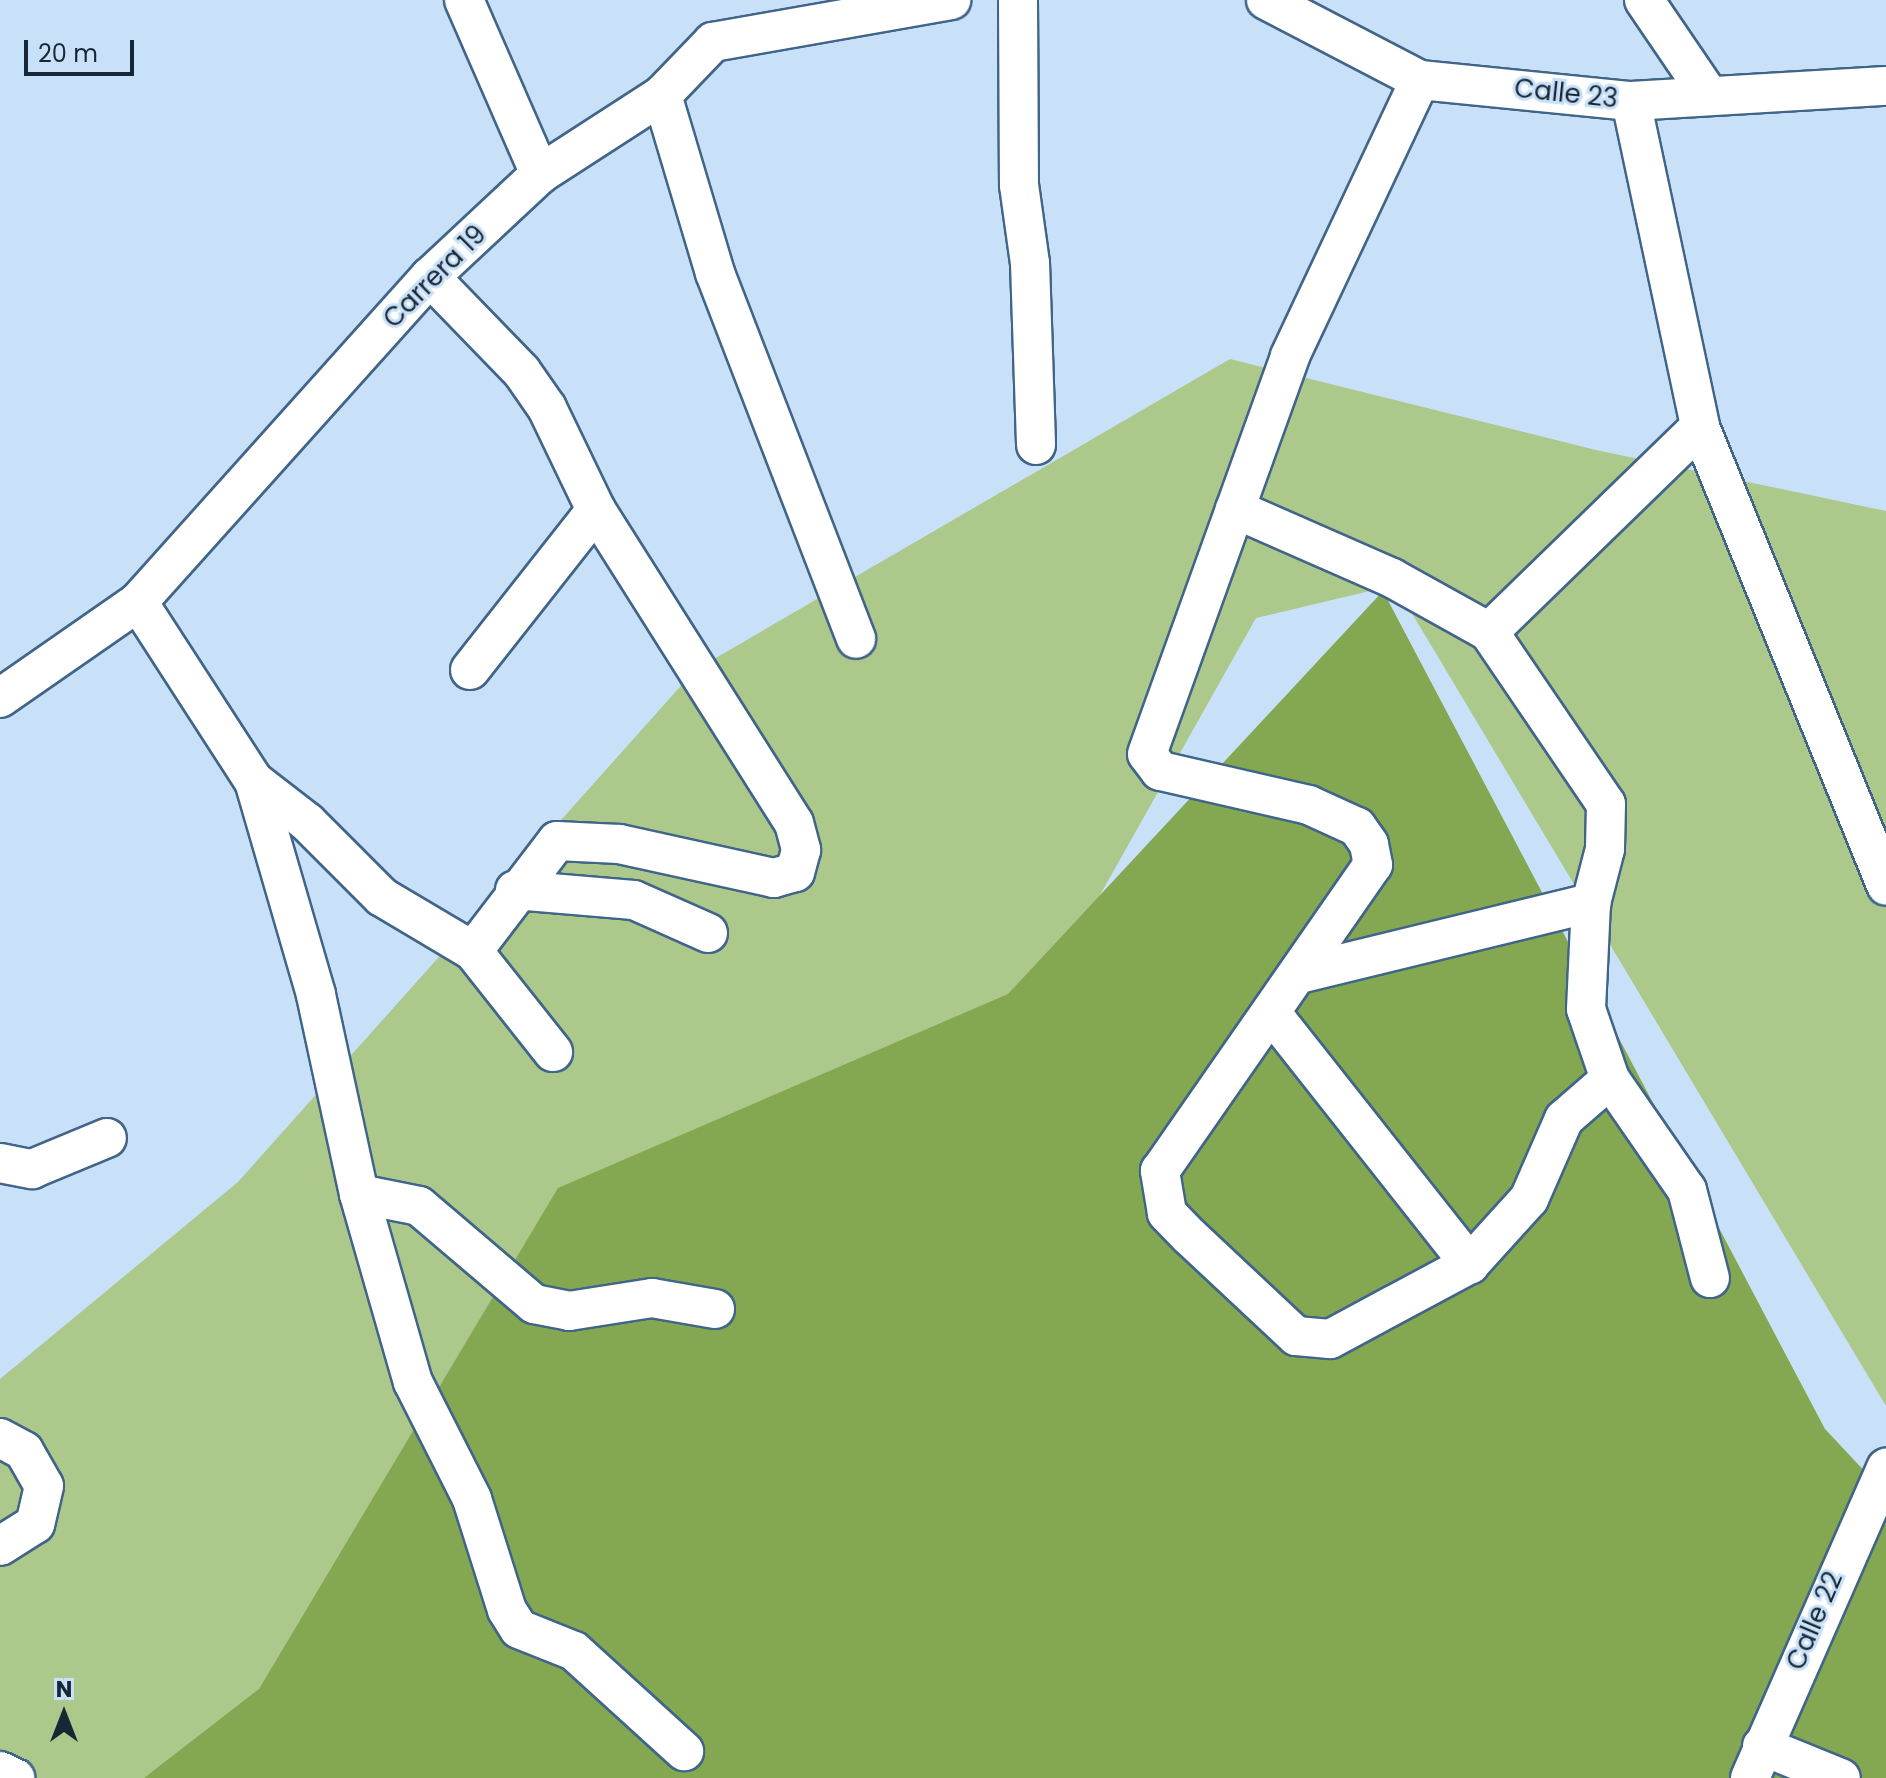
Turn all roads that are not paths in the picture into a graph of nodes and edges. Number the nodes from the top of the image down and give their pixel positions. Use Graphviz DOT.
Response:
graph roads {
  1 [pos="464,0"];
  2 [pos="951,0"];
  3 [pos="1018,0"];
  4 [pos="1266,0"];
  5 [pos="1644,0"];
  6 [pos="1420,80"];
  7 [pos="1886,86"];
  8 [pos="1708,94"];
  9 [pos="662,95"];
  10 [pos="1631,101"];
  11 [pos="540,174"];
  12 [pos="430,277"];
  13 [pos="1700,427"];
  14 [pos="1036,445"];
  15 [pos="1235,509"];
  16 [pos="596,510"];
  17 [pos="138,602"];
  18 [pos="1489,632"];
  19 [pos="856,639"];
  20 [pos="470,670"];
  21 [pos="0,698"];
  22 [pos="254,781"];
  23 [pos="1886,886"];
  24 [pos="515,890"];
  25 [pos="1591,903"];
  26 [pos="708,933"];
  27 [pos="473,951"];
  28 [pos="1299,974"];
  29 [pos="1273,1015"];
  30 [pos="553,1052"];
  31 [pos="1610,1079"];
  32 [pos="107,1138"];
  33 [pos="0,1163"];
  34 [pos="359,1194"];
  35 [pos="1470,1264"];
  36 [pos="1710,1278"];
  37 [pos="715,1309"];
  38 [pos="0,1438"];
  39 [pos="1886,1468"];
  40 [pos="0,1546"];
  41 [pos="684,1751"];
  42 [pos="1756,1762"];
  43 [pos="0,1771"];
  44 [pos="15,1778"];
  45 [pos="1841,1778"];
  1 -- 11 [label="street"];
  2 -- 9 [label="street, Carrera 19"];
  3 -- 14 [label="street"];
  4 -- 6 [label="street, Calle 23"];
  5 -- 8 [label="street"];
  6 -- 10 [label="street, Calle 23"];
  6 -- 15 [label="street"];
  7 -- 8 [label="street, Calle 23"];
  8 -- 10 [label="street, Calle 23"];
  9 -- 11 [label="street, Carrera 19"];
  9 -- 19 [label="street"];
  10 -- 13 [label="street"];
  11 -- 12 [label="street, Carrera 19"];
  12 -- 16 [label="street"];
  12 -- 17 [label="street, Carrera 19"];
  13 -- 18 [label="street"];
  13 -- 23 [label="street"];
  15 -- 18 [label="street"];
  15 -- 28 [label="street"];
  16 -- 20 [label="street"];
  16 -- 24 [label="street"];
  17 -- 21 [label="street, Carrera 19"];
  17 -- 22 [label="street"];
  18 -- 25 [label="street"];
  22 -- 27 [label="street"];
  22 -- 34 [label="street"];
  24 -- 26 [label="street"];
  24 -- 27 [label="street"];
  25 -- 28 [label="street"];
  25 -- 31 [label="street"];
  27 -- 30 [label="street"];
  28 -- 29 [label="street"];
  29 -- 35 [label="street"];
  29 -- 35 [label="street"];
  31 -- 35 [label="street"];
  31 -- 36 [label="street"];
  32 -- 33 [label="street"];
  34 -- 37 [label="street"];
  34 -- 41 [label="street"];
  38 -- 40 [label="street"];
  39 -- 42 [label="street, Calle 22"];
  42 -- 45 [label="street"];
  43 -- 44 [label="street"];
}
